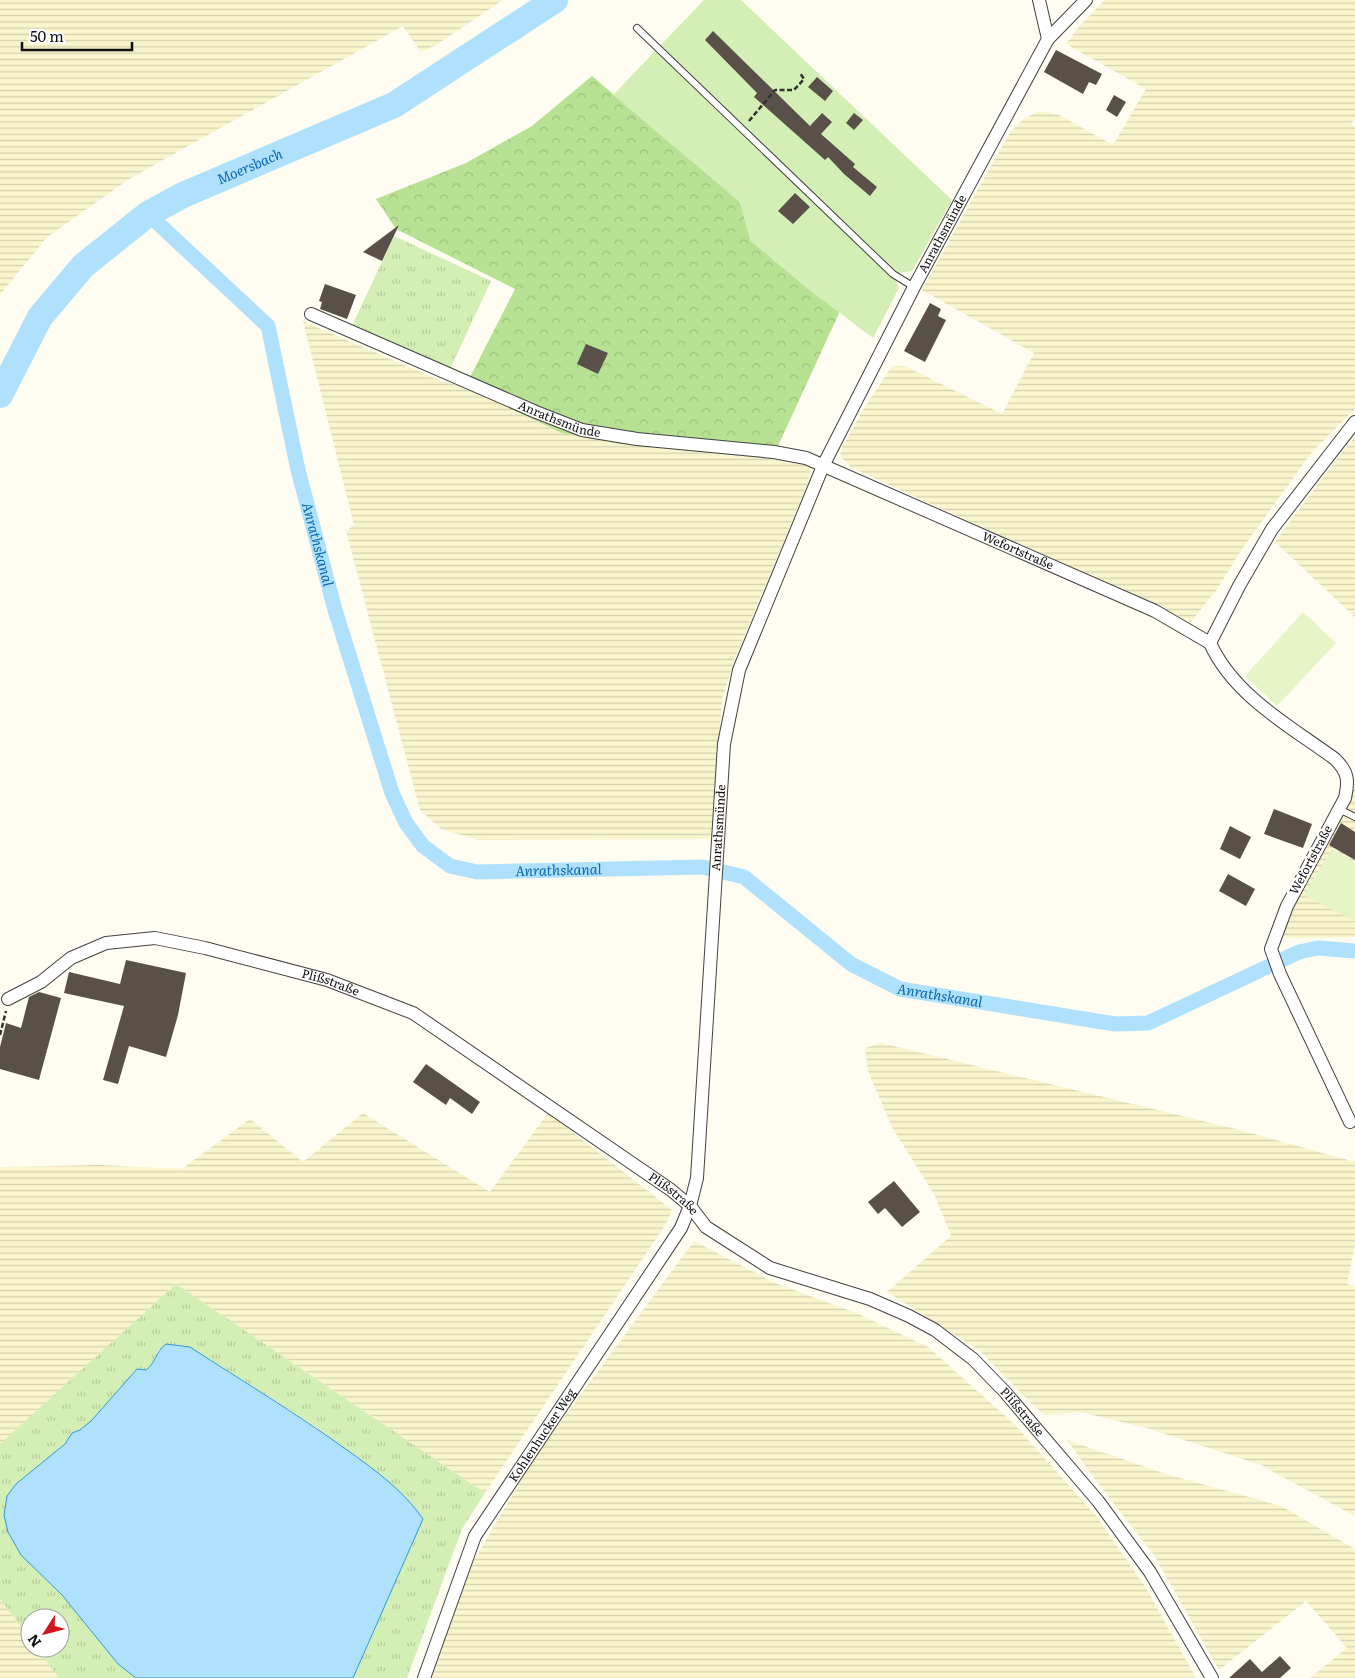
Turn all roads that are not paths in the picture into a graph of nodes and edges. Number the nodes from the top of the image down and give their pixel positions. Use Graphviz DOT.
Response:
graph roads {
  1 [pos="1039,0"];
  2 [pos="1086,0"];
  3 [pos="637,28"];
  4 [pos="1048,40"];
  5 [pos="914,288"];
  6 [pos="311,314"];
  7 [pos="1355,422"];
  8 [pos="823,466"];
  9 [pos="1210,643"];
  10 [pos="1339,808"];
  11 [pos="1355,817"];
  12 [pos="8,998"];
  13 [pos="1350,1122"];
  14 [pos="690,1206"];
  15 [pos="424,1678"];
  16 [pos="1212,1678"];
  1 -- 4 [label="street"];
  2 -- 4 [label="street, Anrathsmünde"];
  3 -- 5 [label="lane"];
  4 -- 5 [label="street, Anrathsmünde"];
  5 -- 8 [label="street, Anrathsmünde"];
  6 -- 8 [label="street, Anrathsmünde"];
  7 -- 9 [label="street"];
  8 -- 9 [label="street, Wefortstraße"];
  8 -- 14 [label="street, Anrathsmünde"];
  9 -- 10 [label="street, Wefortstraße"];
  10 -- 11 [label="lane"];
  10 -- 13 [label="street, Wefortstraße"];
  12 -- 14 [label="street, Plißstraße"];
  14 -- 15 [label="street, Kohlenhucker Weg"];
  14 -- 16 [label="street, Plißstraße"];
}
